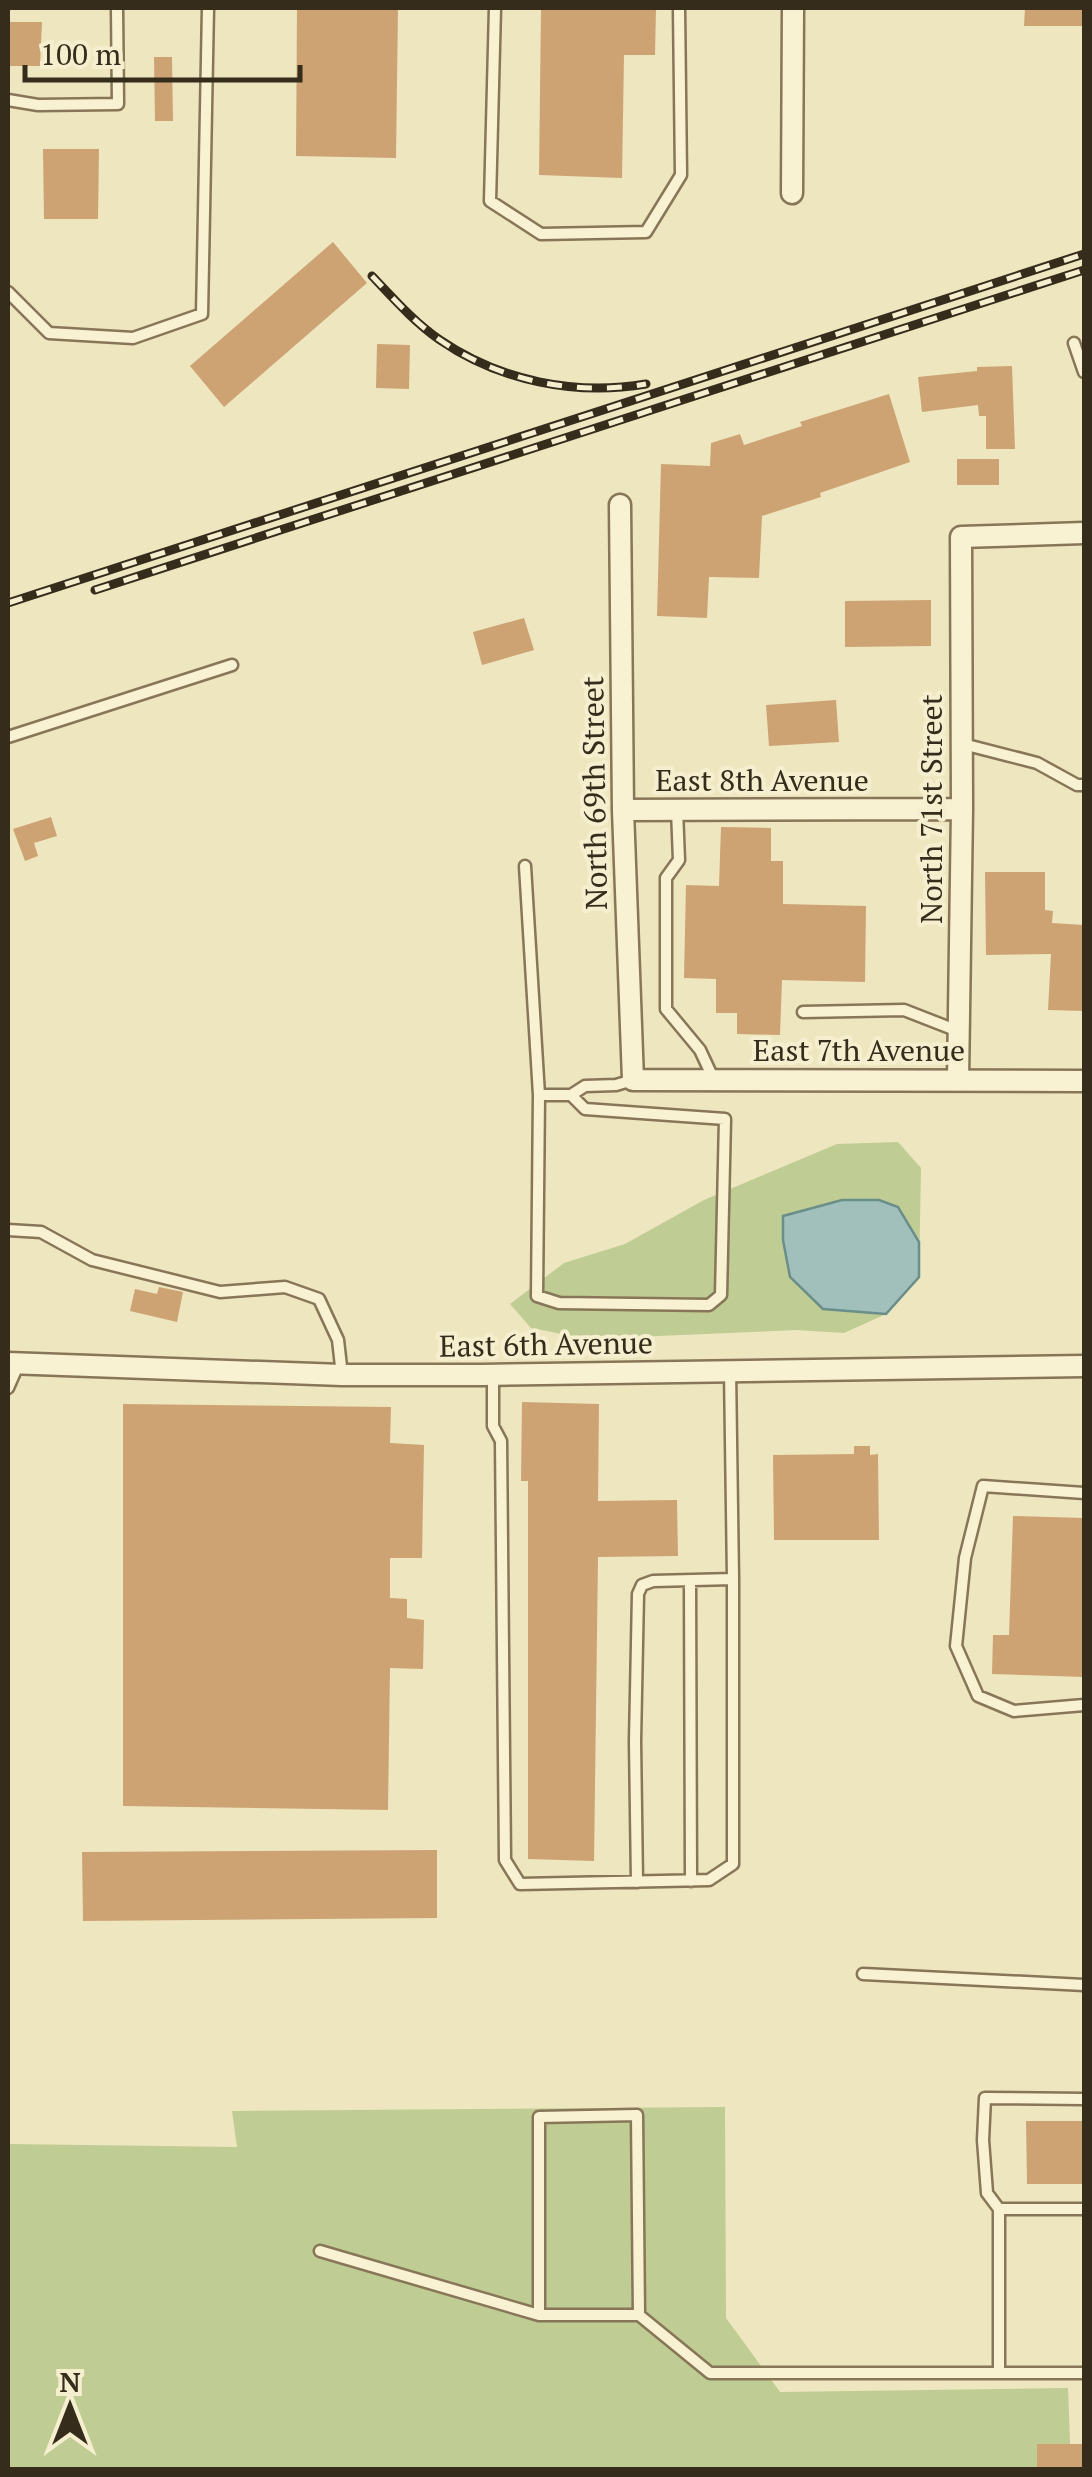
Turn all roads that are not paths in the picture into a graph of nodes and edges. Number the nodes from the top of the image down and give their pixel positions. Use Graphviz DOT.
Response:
graph roads {
  1 [pos="117,8"];
  2 [pos="208,8"];
  3 [pos="495,8"];
  4 [pos="679,8"];
  5 [pos="793,8"];
  6 [pos="8,100"];
  7 [pos="792,192"];
  8 [pos="8,292"];
  9 [pos="1074,343"];
  10 [pos="1084,372"];
  11 [pos="620,505"];
  12 [pos="1084,533"];
  13 [pos="232,665"];
  14 [pos="8,736"];
  15 [pos="962,743"];
  16 [pos="1084,785"];
  17 [pos="623,810"];
  18 [pos="676,810"];
  19 [pos="962,810"];
  20 [pos="526,866"];
  21 [pos="803,1012"];
  22 [pos="959,1032"];
  23 [pos="633,1080"];
  24 [pos="714,1080"];
  25 [pos="958,1080"];
  26 [pos="1084,1080"];
  27 [pos="539,1095"];
  28 [pos="571,1095"];
  29 [pos="8,1230"];
  30 [pos="13,1363"];
  31 [pos="1084,1366"];
  32 [pos="730,1372"];
  33 [pos="342,1375"];
  34 [pos="493,1375"];
  35 [pos="8,1388"];
  36 [pos="1084,1493"];
  37 [pos="733,1579"];
  38 [pos="690,1580"];
  39 [pos="1084,1705"];
  40 [pos="692,1880"];
  41 [pos="637,1882"];
  42 [pos="863,1974"];
  43 [pos="1084,1985"];
  44 [pos="1084,2100"];
  45 [pos="999,2209"];
  46 [pos="1084,2209"];
  47 [pos="320,2251"];
  48 [pos="539,2316"];
  49 [pos="639,2316"];
  50 [pos="999,2373"];
  51 [pos="1084,2373"];
  1 -- 6 [label="lane"];
  2 -- 8 [label="lane"];
  3 -- 4 [label="lane"];
  5 -- 7 [label="street"];
  9 -- 10 [label="lane"];
  11 -- 17 [label="street, North 69th Street"];
  12 -- 15 [label="street, North 71st Street"];
  13 -- 14 [label="lane"];
  15 -- 16 [label="lane"];
  15 -- 19 [label="street, North 71st Street"];
  17 -- 18 [label="street, East 8th Avenue"];
  17 -- 23 [label="street, North 69th Street"];
  18 -- 19 [label="street, East 8th Avenue"];
  18 -- 24 [label="lane"];
  19 -- 22 [label="street, North 71st Street"];
  20 -- 27 [label="lane"];
  21 -- 22 [label="lane"];
  22 -- 25 [label="street, North 71st Street"];
  23 -- 24 [label="street, East 7th Avenue"];
  23 -- 28 [label="lane"];
  24 -- 25 [label="street, East 7th Avenue"];
  25 -- 26 [label="street, East 7th Avenue"];
  27 -- 28 [label="lane"];
  27 -- 28 [label="lane"];
  29 -- 33 [label="lane"];
  30 -- 33 [label="street, East 6th Avenue"];
  30 -- 35 [label="lane"];
  31 -- 32 [label="street, East 6th Avenue"];
  32 -- 34 [label="street, East 6th Avenue"];
  32 -- 37 [label="lane"];
  33 -- 34 [label="street, East 6th Avenue"];
  34 -- 41 [label="lane"];
  36 -- 39 [label="lane"];
  37 -- 38 [label="lane"];
  37 -- 40 [label="lane"];
  38 -- 40 [label="lane"];
  38 -- 41 [label="lane"];
  40 -- 41 [label="lane"];
  42 -- 43 [label="lane"];
  44 -- 45 [label="lane"];
  45 -- 46 [label="lane"];
  45 -- 50 [label="lane"];
  47 -- 48 [label="lane"];
  48 -- 49 [label="lane"];
  48 -- 49 [label="lane"];
  49 -- 50 [label="lane"];
  50 -- 51 [label="lane"];
}
